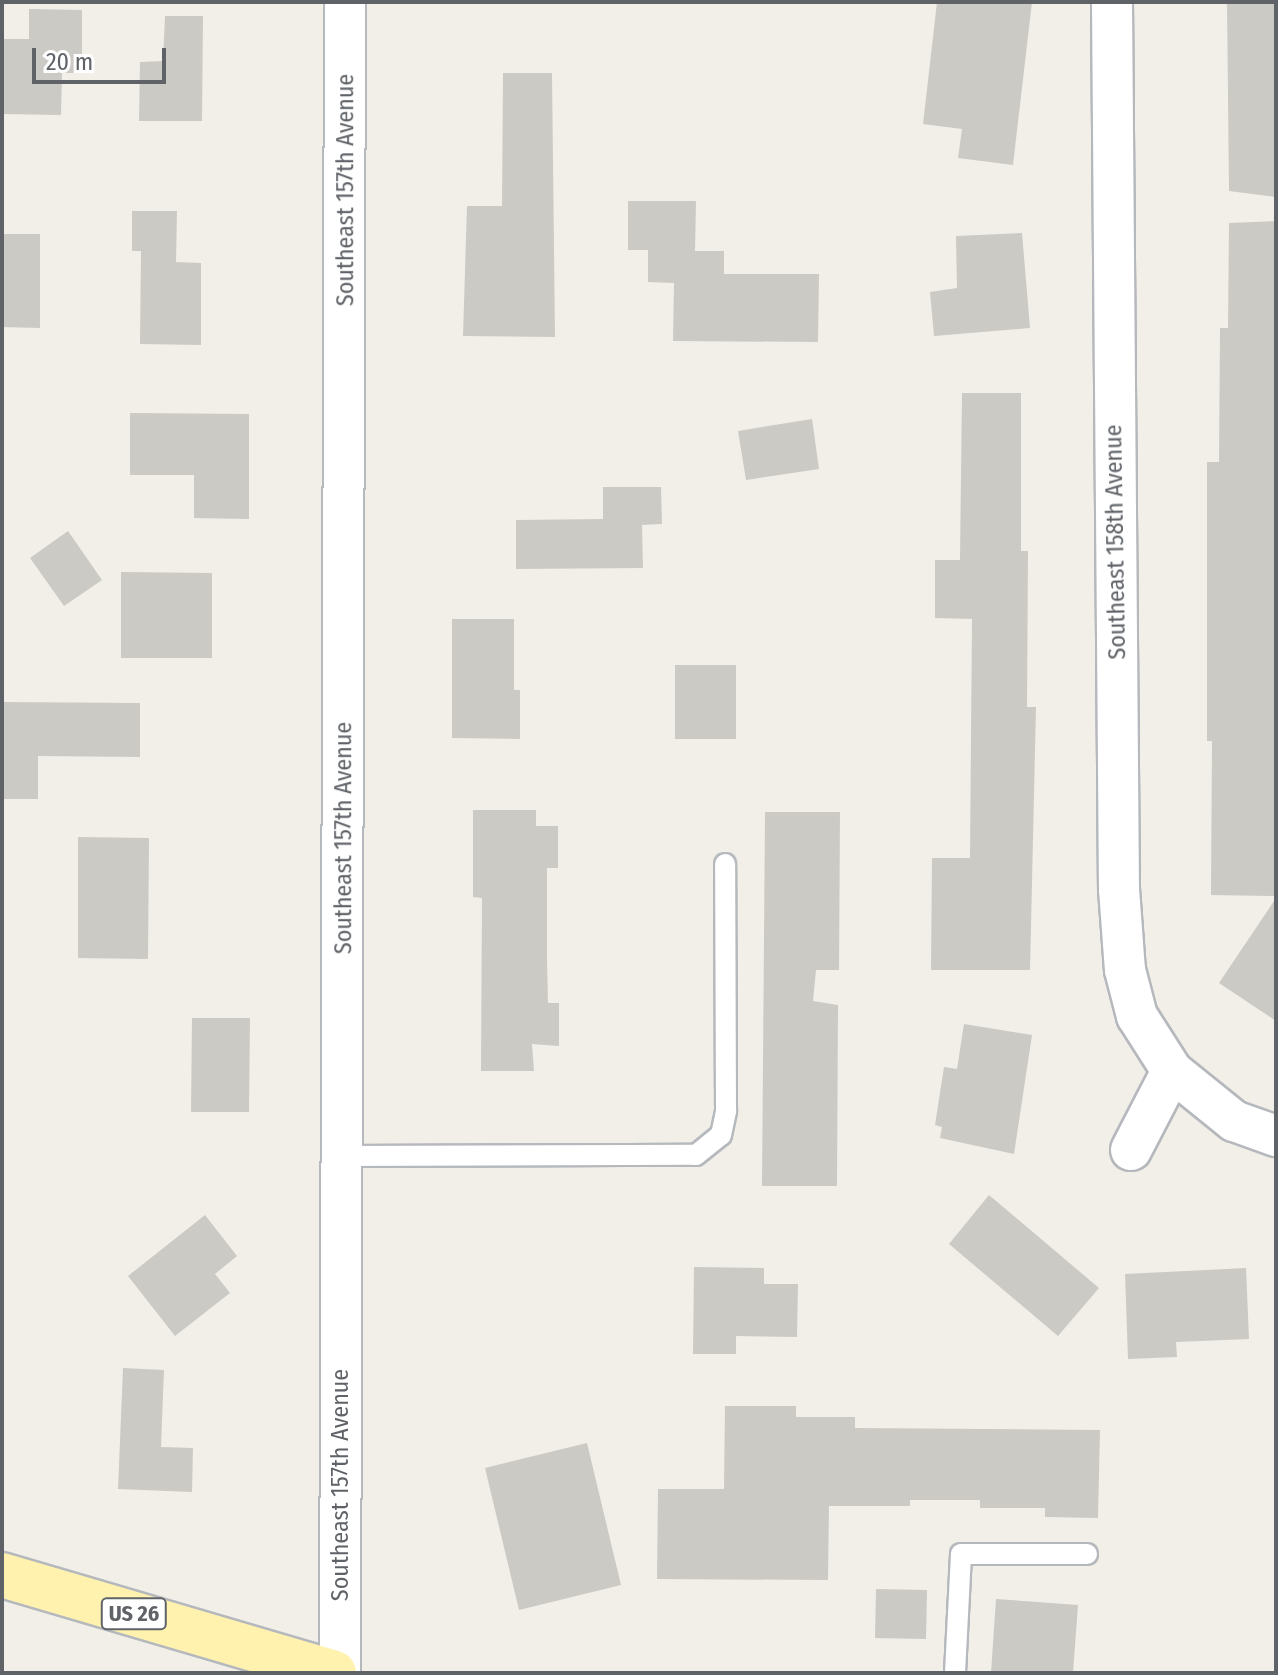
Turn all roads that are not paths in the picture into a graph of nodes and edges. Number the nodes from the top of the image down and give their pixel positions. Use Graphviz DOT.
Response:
graph roads {
  1 [pos="345,2"];
  2 [pos="1112,2"];
  3 [pos="725,864"];
  4 [pos="1172,1071"];
  5 [pos="1276,1136"];
  6 [pos="1131,1150"];
  7 [pos="342,1156"];
  8 [pos="1087,1554"];
  9 [pos="2,1575"];
  10 [pos="337,1673"];
  11 [pos="955,1673"];
  1 -- 7 [label="street, Southeast 157th Avenue"];
  2 -- 4 [label="street, Southeast 158th Avenue"];
  3 -- 7 [label="lane"];
  4 -- 5 [label="street, Southeast 158th Avenue"];
  4 -- 6 [label="street"];
  7 -- 10 [label="street, Southeast 157th Avenue"];
  8 -- 11 [label="lane"];
  9 -- 10 [label="main road, US 26"];
}
